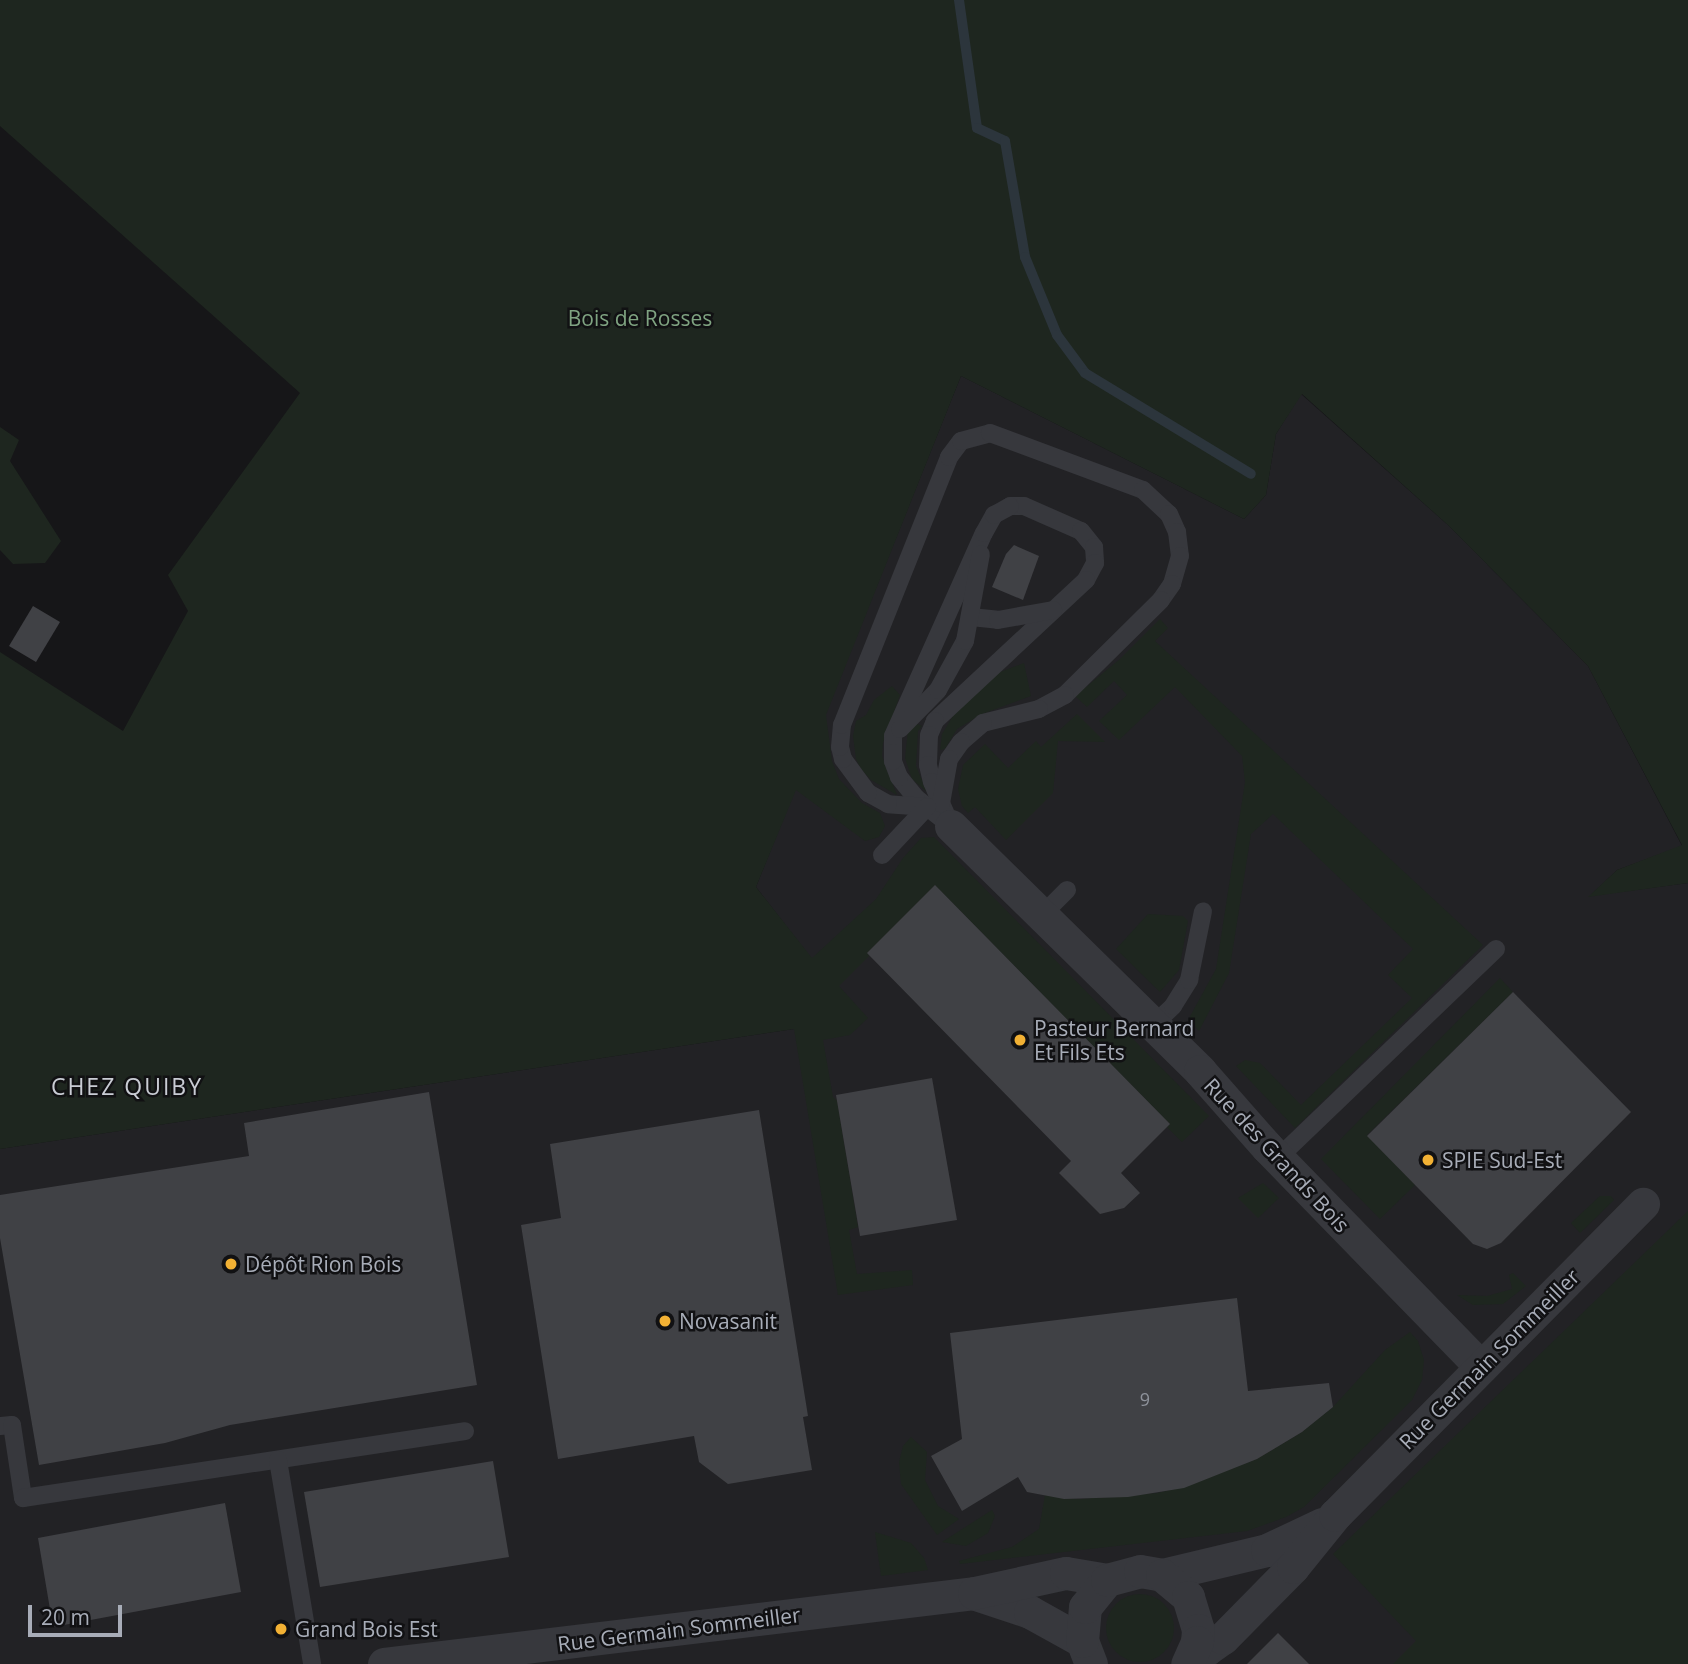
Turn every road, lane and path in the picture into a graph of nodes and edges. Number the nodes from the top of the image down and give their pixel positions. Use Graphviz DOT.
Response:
graph roads {
  1 [pos="984,533"];
  2 [pos="1053,610"];
  3 [pos="971,617"];
  4 [pos="893,736"];
  5 [pos="940,812"];
  6 [pos="882,855"];
  7 [pos="1066,890"];
  8 [pos="1203,911"];
  9 [pos="1043,914"];
  10 [pos="1496,949"];
  11 [pos="1154,1024"];
  12 [pos="1278,1158"];
  13 [pos="1643,1204"];
  14 [pos="1481,1367"];
  15 [pos="0,1426"];
  16 [pos="465,1431"];
  17 [pos="278,1460"];
  18 [pos="1335,1515"];
  19 [pos="1162,1575"];
  20 [pos="1107,1580"];
  21 [pos="974,1593"];
  22 [pos="1089,1658"];
  23 [pos="1190,1658"];
  24 [pos="313,1664"];
  25 [pos="384,1664"];
  1 -- 2 [label="lane"];
  1 -- 3 [label="lane"];
  1 -- 4 [label="lane"];
  2 -- 3 [label="lane"];
  2 -- 5 [label="lane"];
  3 -- 4 [label="lane"];
  4 -- 5 [label="lane"];
  5 -- 5 [label="lane"];
  5 -- 6 [label="lane"];
  5 -- 9 [label="street, Rue des Grands Bois"];
  7 -- 9 [label="lane"];
  8 -- 11 [label="lane"];
  9 -- 11 [label="street, Rue des Grands Bois"];
  10 -- 12 [label="lane"];
  11 -- 12 [label="street, Rue des Grands Bois"];
  12 -- 14 [label="street, Rue des Grands Bois"];
  13 -- 14 [label="street, Rue Germain Sommeiller"];
  14 -- 18 [label="street, Rue Germain Sommeiller"];
  15 -- 17 [label="lane"];
  16 -- 17 [label="lane"];
  17 -- 24 [label="lane"];
  18 -- 19 [label="street, Rue Germain Sommeiller"];
  18 -- 23 [label="street, Rue Germain Sommeiller"];
  19 -- 20 [label="street, Rue Germain Sommeiller"];
  19 -- 23 [label="street, Rue Germain Sommeiller"];
  20 -- 21 [label="street, Rue Germain Sommeiller"];
  20 -- 22 [label="street, Rue Germain Sommeiller"];
  21 -- 22 [label="street, Rue Germain Sommeiller"];
  21 -- 25 [label="street, Rue Germain Sommeiller"];
}
